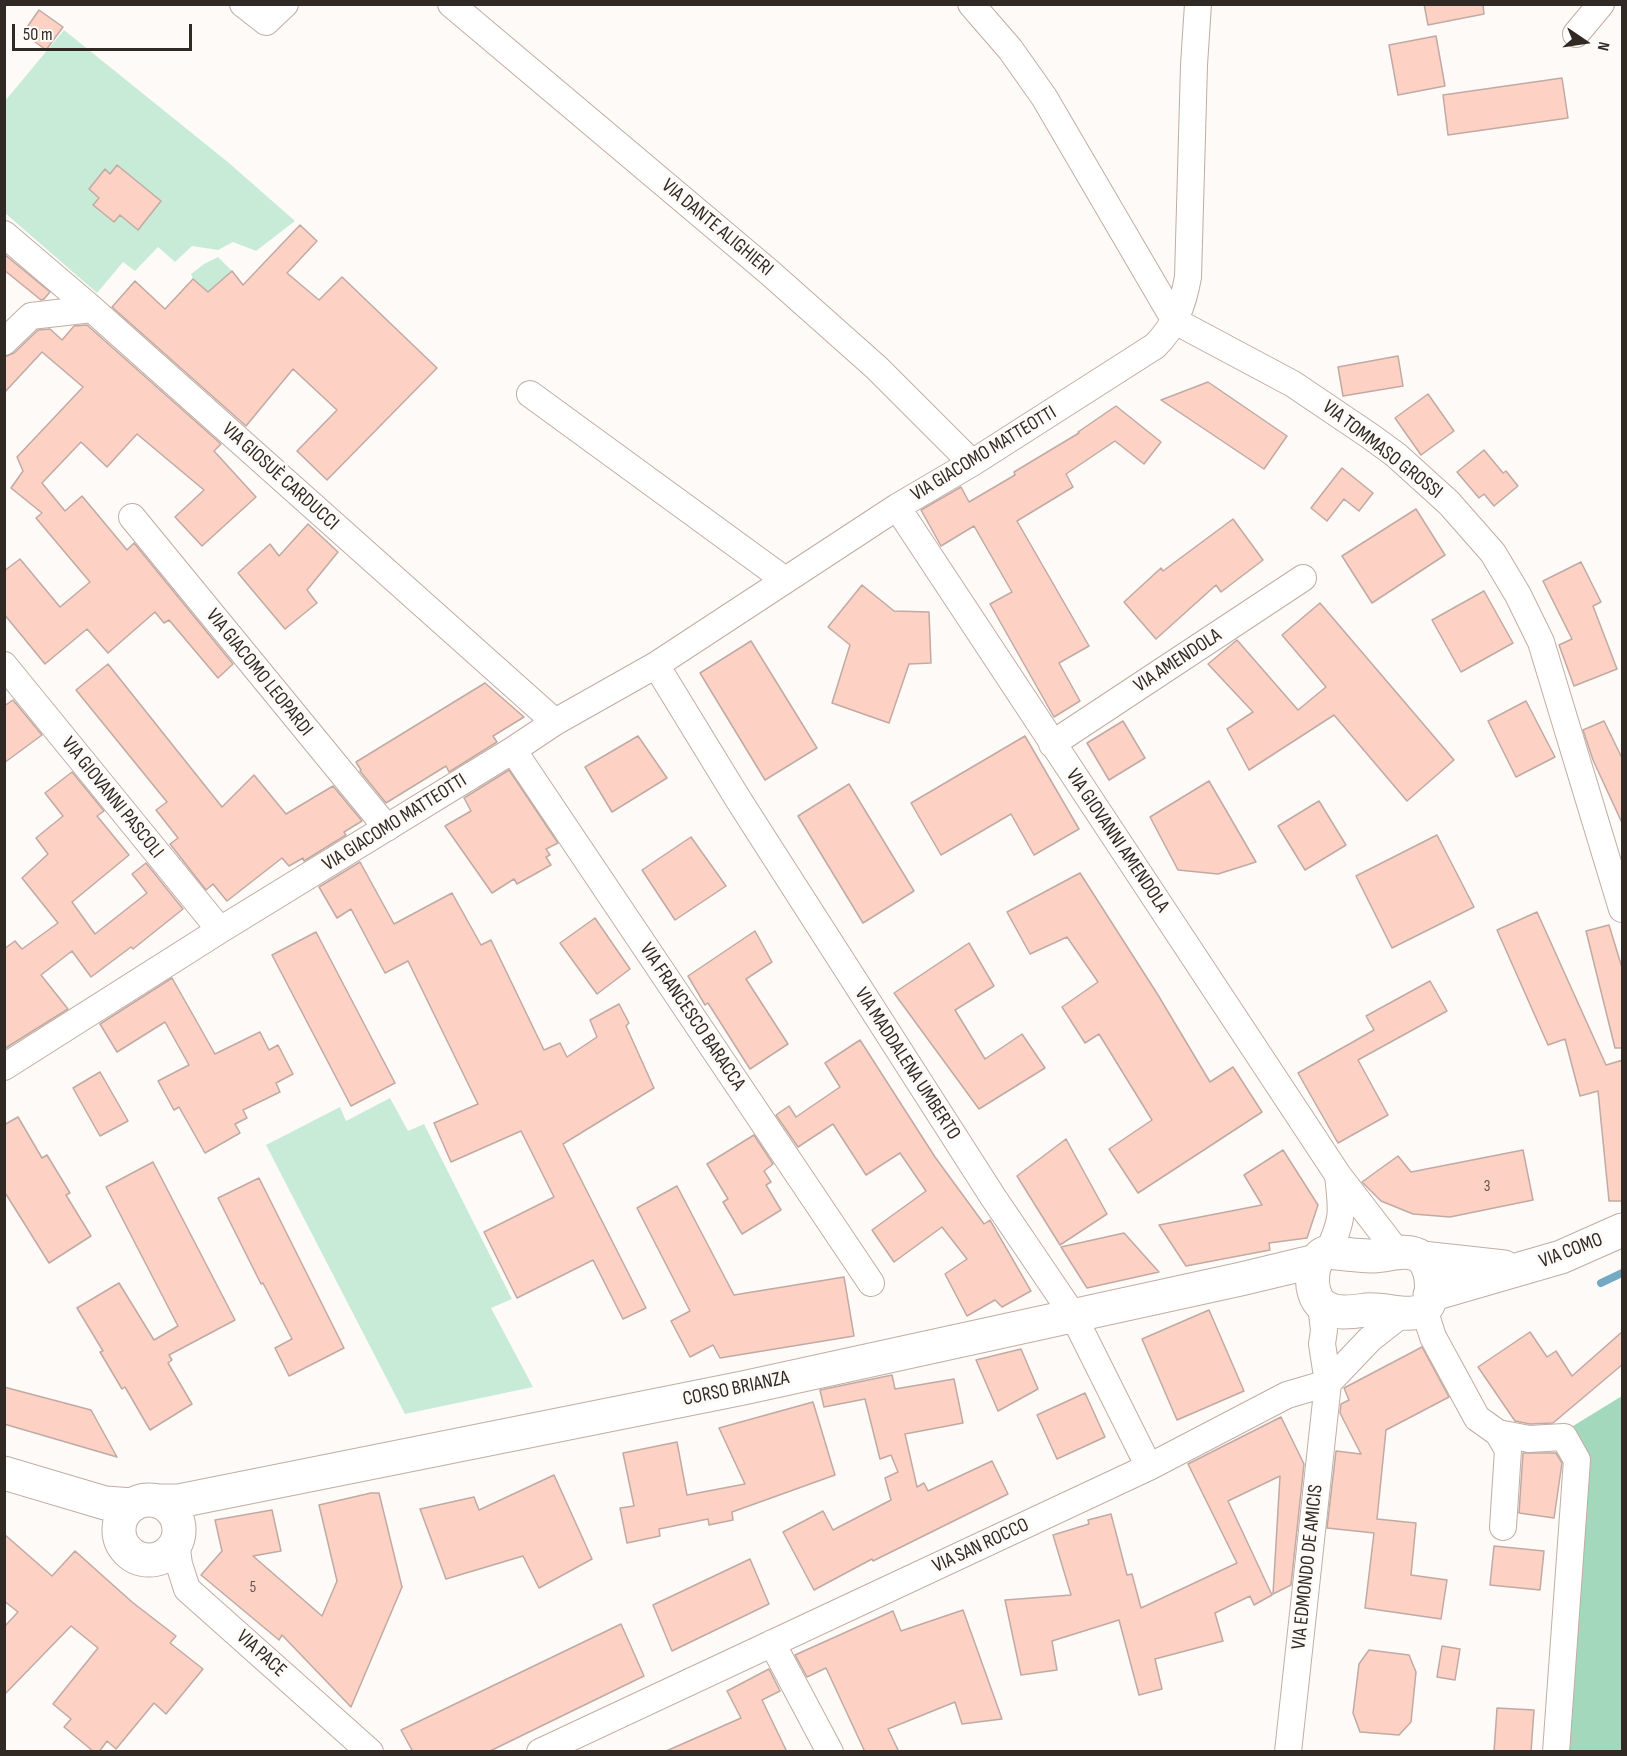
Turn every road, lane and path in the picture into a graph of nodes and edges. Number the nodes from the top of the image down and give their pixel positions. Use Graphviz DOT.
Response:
graph roads {
  1 [pos="243,4"];
  2 [pos="285,4"];
  3 [pos="451,4"];
  4 [pos="971,4"];
  5 [pos="1198,4"];
  6 [pos="1601,4"];
  7 [pos="1576,33"];
  8 [pos="4,234"];
  9 [pos="92,309"];
  10 [pos="1175,321"];
  11 [pos="4,342"];
  12 [pos="530,394"];
  13 [pos="972,463"];
  14 [pos="897,507"];
  15 [pos="132,518"];
  16 [pos="1304,578"];
  17 [pos="785,580"];
  18 [pos="656,664"];
  19 [pos="4,665"];
  20 [pos="555,722"];
  21 [pos="1052,744"];
  22 [pos="513,750"];
  23 [pos="387,828"];
  24 [pos="1623,909"];
  25 [pos="220,930"];
  26 [pos="4,1067"];
  27 [pos="1338,1175"];
  28 [pos="1623,1230"];
  29 [pos="1410,1255"];
  30 [pos="1322,1256"];
  31 [pos="1518,1268"];
  32 [pos="1241,1279"];
  33 [pos="871,1283"];
  34 [pos="1317,1300"];
  35 [pos="1419,1306"];
  36 [pos="1073,1315"];
  37 [pos="1322,1344"];
  38 [pos="1328,1383"];
  39 [pos="1287,1395"];
  40 [pos="1498,1433"];
  41 [pos="1149,1467"];
  42 [pos="4,1473"];
  43 [pos="229,1490"];
  44 [pos="4,1491"];
  45 [pos="137,1513"];
  46 [pos="1503,1527"];
  47 [pos="178,1538"];
  48 [pos="772,1643"];
  49 [pos="370,1752"];
  50 [pos="540,1752"];
  51 [pos="831,1752"];
  52 [pos="1288,1752"];
  53 [pos="1556,1752"];
  1 -- 2 [label="street"];
  3 -- 13 [label="street, VIA DANTE ALIGHIERI"];
  4 -- 10 [label="street"];
  5 -- 10 [label="street, VIA GIACOMO MATTEOTTI"];
  6 -- 7 [label="street"];
  8 -- 9 [label="street, VIA GIOSUÈ CARDUCCI"];
  9 -- 11 [label="street"];
  9 -- 20 [label="street, VIA GIOSUÈ CARDUCCI"];
  10 -- 13 [label="street, VIA GIACOMO MATTEOTTI"];
  10 -- 24 [label="street, VIA TOMMASO GROSSI"];
  12 -- 17 [label="street"];
  13 -- 14 [label="street, VIA GIACOMO MATTEOTTI"];
  14 -- 17 [label="street, VIA GIACOMO MATTEOTTI"];
  14 -- 21 [label="street, VIA GIOVANNI AMENDOLA"];
  15 -- 23 [label="street, VIA GIACOMO LEOPARDI"];
  16 -- 21 [label="street, VIA AMENDOLA"];
  17 -- 18 [label="street, VIA GIACOMO MATTEOTTI"];
  18 -- 20 [label="street, VIA GIACOMO MATTEOTTI"];
  18 -- 36 [label="street, VIA MADDALENA UMBERTO"];
  19 -- 25 [label="street, VIA GIOVANNI PASCOLI"];
  20 -- 22 [label="street, VIA GIACOMO MATTEOTTI"];
  21 -- 27 [label="street, VIA GIOVANNI AMENDOLA"];
  22 -- 23 [label="street, VIA GIACOMO MATTEOTTI"];
  22 -- 33 [label="street, VIA FRANCESCO BARACCA"];
  23 -- 25 [label="street, VIA GIACOMO MATTEOTTI"];
  25 -- 26 [label="street, VIA GIACOMO MATTEOTTI"];
  27 -- 29 [label="street, VIA GIOVANNI AMENDOLA"];
  27 -- 30 [label="street, VIA GIOVANNI AMENDOLA"];
  28 -- 31 [label="main road, VIA COMO"];
  29 -- 30 [label="main road, VIA COMO"];
  29 -- 31 [label="main road, VIA COMO"];
  29 -- 35 [label="main road"];
  30 -- 32 [label="main road, CORSO BRIANZA"];
  30 -- 34 [label="main road"];
  31 -- 35 [label="main road, VIA COMO"];
  32 -- 34 [label="main road, CORSO BRIANZA"];
  32 -- 36 [label="main road, CORSO BRIANZA"];
  34 -- 35 [label="main road, CORSO BRIANZA"];
  34 -- 37 [label="street, VIA EDMONDO DE AMICIS"];
  35 -- 38 [label="street"];
  35 -- 40 [label="street"];
  36 -- 41 [label="street, VIA MADDALENA UMBERTO"];
  36 -- 43 [label="main road, CORSO BRIANZA"];
  37 -- 38 [label="street, VIA EDMONDO DE AMICIS"];
  37 -- 39 [label="street"];
  38 -- 39 [label="street, VIA SAN ROCCO"];
  38 -- 52 [label="street, VIA EDMONDO DE AMICIS"];
  39 -- 41 [label="street, VIA SAN ROCCO"];
  40 -- 46 [label="street"];
  40 -- 53 [label="street"];
  41 -- 48 [label="street, VIA SAN ROCCO"];
  42 -- 45 [label="main road, CORSO BRIANZA"];
  43 -- 45 [label="main road, CORSO BRIANZA"];
  43 -- 47 [label="main road, CORSO BRIANZA"];
  44 -- 45 [label="main road, CORSO BRIANZA"];
  45 -- 47 [label="main road"];
  45 -- 47 [label="main road"];
  47 -- 49 [label="street, VIA PACE"];
  48 -- 50 [label="street, VIA SAN ROCCO"];
  48 -- 51 [label="street"];
}
